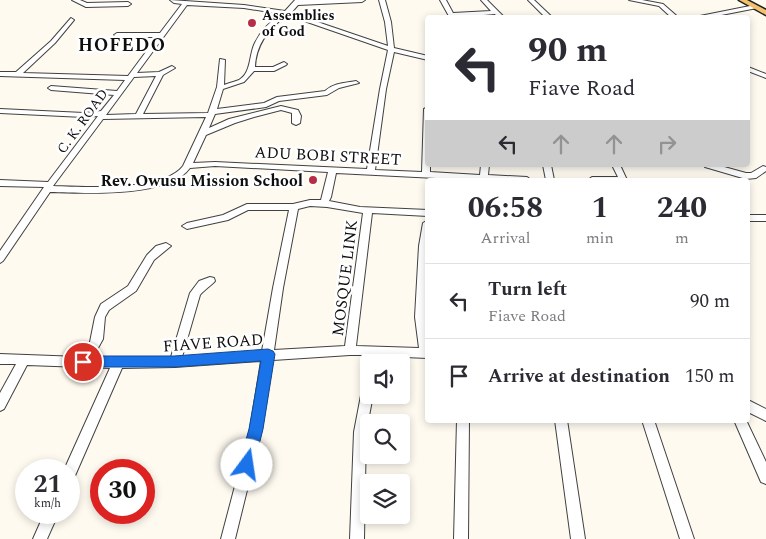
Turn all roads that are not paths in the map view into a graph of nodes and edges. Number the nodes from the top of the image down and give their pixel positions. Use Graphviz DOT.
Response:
graph roads {
  1 [pos="75,0"];
  2 [pos="173,0"];
  3 [pos="362,0"];
  4 [pos="382,0"];
  5 [pos="442,0"];
  6 [pos="484,0"];
  7 [pos="531,0"];
  8 [pos="632,0"];
  9 [pos="742,0"];
  10 [pos="297,1"];
  11 [pos="186,2"];
  12 [pos="128,4"];
  13 [pos="755,7"];
  14 [pos="496,12"];
  15 [pos="766,13"];
  16 [pos="286,14"];
  17 [pos="451,15"];
  18 [pos="463,15"];
  19 [pos="499,15"];
  20 [pos="547,15"];
  21 [pos="673,15"];
  22 [pos="710,15"];
  23 [pos="71,20"];
  24 [pos="117,35"];
  25 [pos="162,35"];
  26 [pos="391,49"];
  27 [pos="425,57"];
  28 [pos="222,60"];
  29 [pos="284,64"];
  30 [pos="172,68"];
  31 [pos="252,69"];
  32 [pos="750,70"];
  33 [pos="0,74"];
  34 [pos="19,74"];
  35 [pos="160,74"];
  36 [pos="131,76"];
  37 [pos="766,76"];
  38 [pos="356,83"];
  39 [pos="51,88"];
  40 [pos="220,88"];
  41 [pos="118,93"];
  42 [pos="0,111"];
  43 [pos="210,114"];
  44 [pos="102,115"];
  45 [pos="138,117"];
  46 [pos="296,124"];
  47 [pos="202,135"];
  48 [pos="188,166"];
  49 [pos="426,167"];
  50 [pos="485,167"];
  51 [pos="715,167"];
  52 [pos="764,169"];
  53 [pos="332,171"];
  54 [pos="371,172"];
  55 [pos="426,175"];
  56 [pos="484,178"];
  57 [pos="0,183"];
  58 [pos="48,187"];
  59 [pos="325,200"];
  60 [pos="294,207"];
  61 [pos="368,210"];
  62 [pos="425,213"];
  63 [pos="750,218"];
  64 [pos="766,218"];
  65 [pos="187,226"];
  66 [pos="425,240"];
  67 [pos="166,246"];
  68 [pos="0,259"];
  69 [pos="210,281"];
  70 [pos="425,347"];
  71 [pos="350,350"];
  72 [pos="425,353"];
  73 [pos="268,354"];
  74 [pos="364,354"];
  75 [pos="410,354"];
  76 [pos="0,359"];
  77 [pos="24,360"];
  78 [pos="83,362"];
  79 [pos="174,362"];
  80 [pos="118,363"];
  81 [pos="365,404"];
  82 [pos="0,405"];
  83 [pos="750,407"];
  84 [pos="766,415"];
  85 [pos="463,423"];
  86 [pos="561,423"];
  87 [pos="649,423"];
  88 [pos="741,423"];
  89 [pos="75,459"];
  90 [pos="766,477"];
  91 [pos="47,524"];
  92 [pos="40,539"];
  93 [pos="228,539"];
  94 [pos="357,539"];
  95 [pos="461,539"];
  96 [pos="578,539"];
  97 [pos="687,539"];
  1 -- 12 [label="street"];
  2 -- 11 [label="street"];
  3 -- 10 [label="street"];
  4 -- 26 [label="street"];
  5 -- 17 [label="street"];
  6 -- 14 [label="street"];
  7 -- 20 [label="street"];
  8 -- 21 [label="street"];
  9 -- 13 [label="main road"];
  10 -- 16 [label="street"];
  11 -- 16 [label="street"];
  11 -- 25 [label="street, C. K. ROAD"];
  13 -- 15 [label="main road"];
  13 -- 22 [label="street"];
  14 -- 18 [label="street"];
  14 -- 19 [label="street"];
  16 -- 26 [label="street"];
  16 -- 31 [label="street"];
  23 -- 34 [label="street"];
  24 -- 25 [label="street"];
  25 -- 36 [label="street, C. K. ROAD"];
  26 -- 27 [label="street"];
  26 -- 54 [label="street"];
  28 -- 40 [label="street"];
  29 -- 31 [label="street"];
  30 -- 35 [label="street"];
  31 -- 40 [label="street"];
  32 -- 37 [label="street"];
  33 -- 34 [label="street"];
  34 -- 36 [label="street"];
  35 -- 36 [label="street"];
  35 -- 45 [label="street"];
  36 -- 41 [label="street, C. K. ROAD"];
  38 -- 43 [label="street"];
  39 -- 41 [label="street"];
  40 -- 43 [label="street"];
  41 -- 44 [label="street, C. K. ROAD"];
  42 -- 44 [label="street"];
  43 -- 45 [label="street"];
  43 -- 47 [label="street"];
  44 -- 45 [label="street"];
  44 -- 58 [label="street, C. K. ROAD"];
  46 -- 47 [label="street"];
  47 -- 48 [label="street"];
  48 -- 53 [label="street, ADU BOBI STREET"];
  48 -- 58 [label="street"];
  49 -- 55 [label="street"];
  50 -- 56 [label="street"];
  51 -- 52 [label="street"];
  53 -- 54 [label="street, ADU BOBI STREET"];
  53 -- 59 [label="street"];
  54 -- 55 [label="street, ADU BOBI STREET"];
  55 -- 56 [label="street, ADU BOBI STREET"];
  57 -- 58 [label="street"];
  58 -- 68 [label="street, C. K. ROAD"];
  59 -- 60 [label="street"];
  59 -- 61 [label="street"];
  60 -- 65 [label="street"];
  60 -- 73 [label="street"];
  61 -- 62 [label="street"];
  61 -- 71 [label="street, MOSQUE LINK"];
  63 -- 64 [label="street"];
  66 -- 70 [label="street"];
  67 -- 78 [label="street"];
  69 -- 79 [label="street"];
  71 -- 73 [label="street, FIAVE ROAD"];
  71 -- 74 [label="street, FIAVE ROAD"];
  72 -- 75 [label="street, FIAVE ROAD"];
  73 -- 79 [label="street, FIAVE ROAD"];
  73 -- 93 [label="street"];
  76 -- 77 [label="street, FIAVE ROAD"];
  77 -- 78 [label="street, FIAVE ROAD"];
  77 -- 82 [label="street"];
  78 -- 80 [label="street, FIAVE ROAD"];
  79 -- 80 [label="street, FIAVE ROAD"];
  80 -- 89 [label="street"];
  81 -- 94 [label="street"];
  83 -- 84 [label="street"];
  85 -- 95 [label="street"];
  86 -- 96 [label="street"];
  87 -- 97 [label="street"];
  88 -- 90 [label="street"];
  91 -- 92 [label="street"];
}
